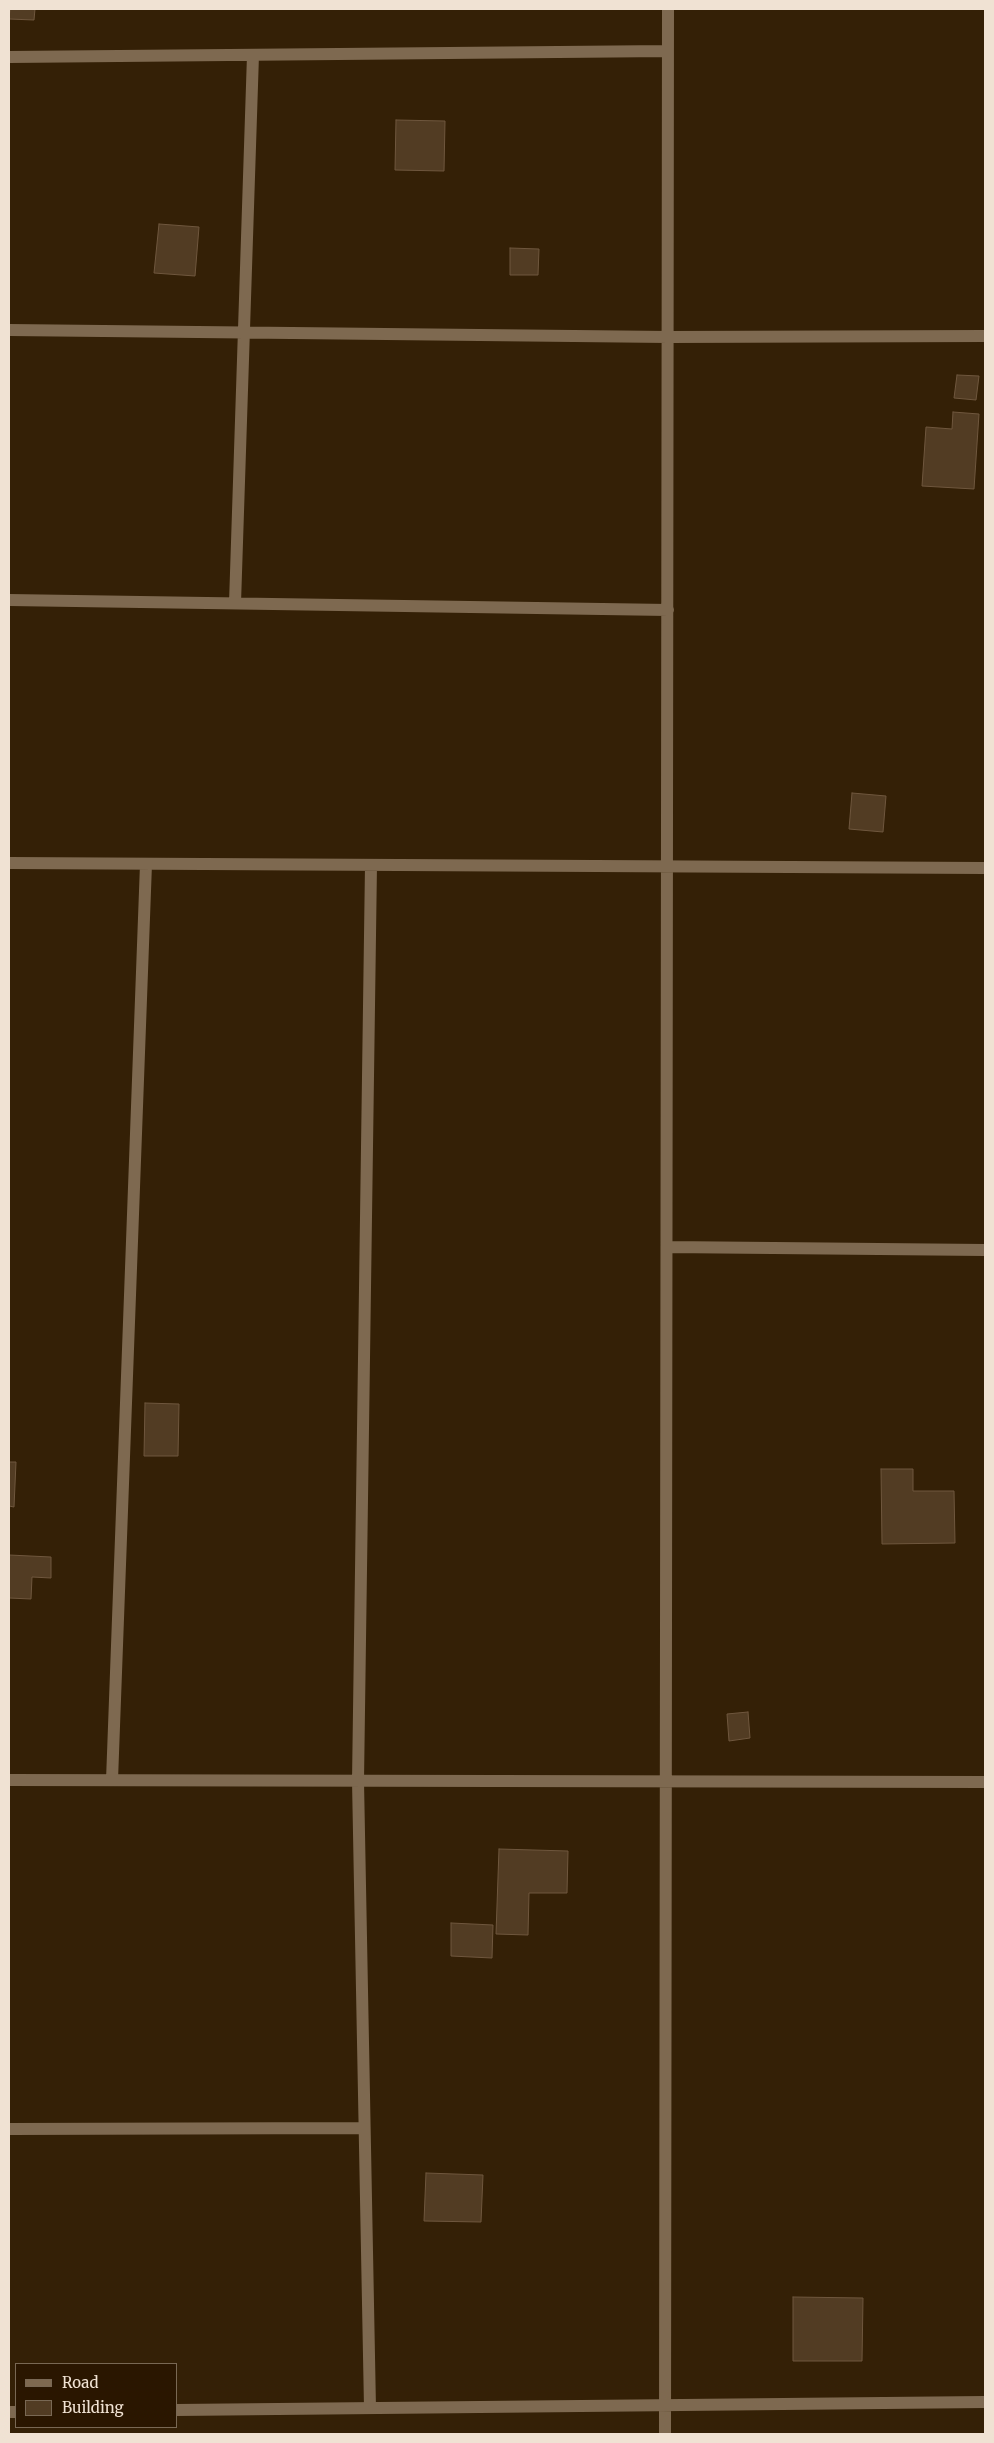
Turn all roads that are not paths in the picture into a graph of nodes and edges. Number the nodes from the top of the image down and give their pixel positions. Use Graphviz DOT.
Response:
graph roads {
  1 [pos="668,9"];
  2 [pos="668,51"];
  3 [pos="253,55"];
  4 [pos="9,57"];
  5 [pos="9,330"];
  6 [pos="244,332"];
  7 [pos="985,336"];
  8 [pos="668,337"];
  9 [pos="9,600"];
  10 [pos="235,603"];
  11 [pos="668,610"];
  12 [pos="9,863"];
  13 [pos="146,864"];
  14 [pos="371,865"];
  15 [pos="667,866"];
  16 [pos="985,868"];
  17 [pos="667,1247"];
  18 [pos="985,1250"];
  19 [pos="9,1780"];
  20 [pos="112,1780"];
  21 [pos="358,1781"];
  22 [pos="666,1782"];
  23 [pos="985,1782"];
  24 [pos="364,2128"];
  25 [pos="9,2129"];
  26 [pos="985,2402"];
  27 [pos="666,2406"];
  28 [pos="370,2408"];
  29 [pos="178,2410"];
  30 [pos="665,2434"];
  1 -- 2 [label="street"];
  2 -- 3 [label="street"];
  2 -- 8 [label="street"];
  3 -- 4 [label="street"];
  3 -- 6 [label="street"];
  5 -- 6 [label="street"];
  6 -- 8 [label="street"];
  6 -- 10 [label="street"];
  7 -- 8 [label="street"];
  8 -- 11 [label="street"];
  9 -- 10 [label="street"];
  10 -- 11 [label="street"];
  11 -- 15 [label="street"];
  12 -- 13 [label="street"];
  13 -- 14 [label="street"];
  13 -- 20 [label="street"];
  14 -- 15 [label="street"];
  14 -- 21 [label="street"];
  15 -- 16 [label="street"];
  15 -- 17 [label="street"];
  17 -- 18 [label="street"];
  17 -- 22 [label="street"];
  19 -- 20 [label="street"];
  20 -- 21 [label="street"];
  21 -- 22 [label="street"];
  21 -- 24 [label="street"];
  22 -- 23 [label="street"];
  22 -- 27 [label="street"];
  24 -- 25 [label="street"];
  24 -- 28 [label="street"];
  26 -- 27 [label="street"];
  27 -- 28 [label="street"];
  27 -- 30 [label="street"];
  28 -- 29 [label="street"];
}
